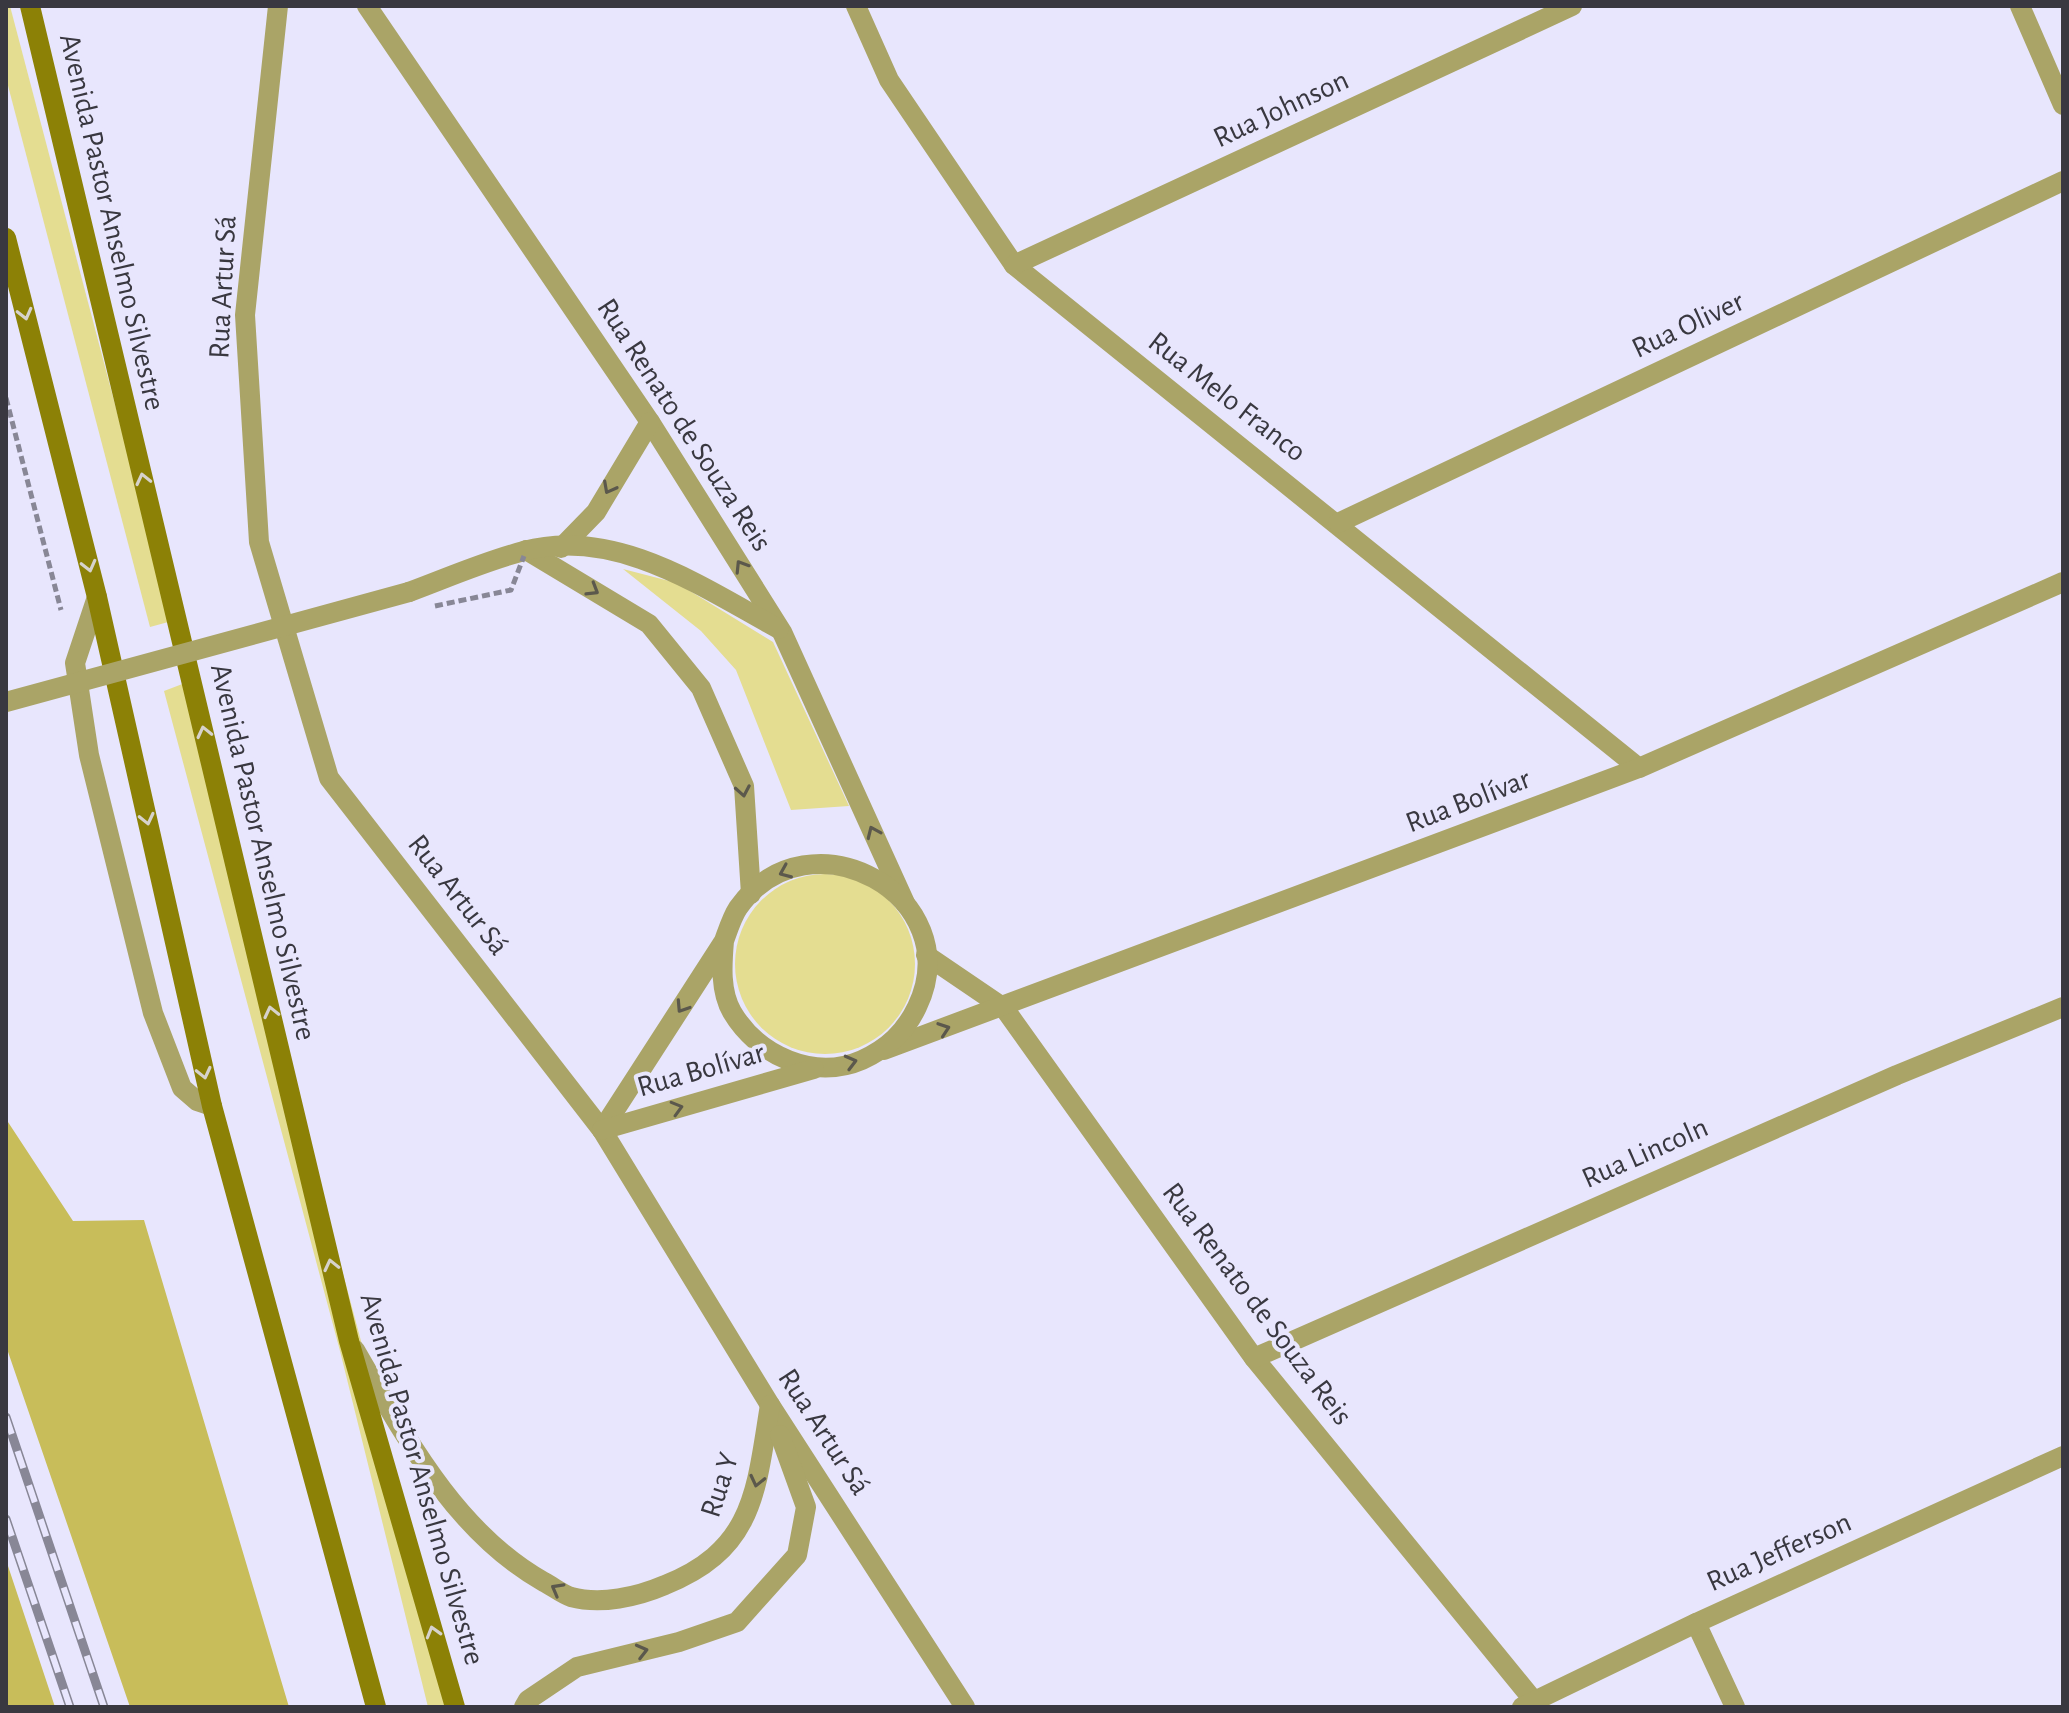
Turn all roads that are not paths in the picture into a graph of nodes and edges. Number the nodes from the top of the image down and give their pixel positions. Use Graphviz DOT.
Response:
graph roads {
  1 [pos="30,6"];
  2 [pos="278,6"];
  3 [pos="367,6"];
  4 [pos="856,6"];
  5 [pos="1572,6"];
  6 [pos="2020,6"];
  7 [pos="2063,105"];
  8 [pos="2063,181"];
  9 [pos="6,238"];
  10 [pos="1014,265"];
  11 [pos="650,422"];
  12 [pos="1338,523"];
  13 [pos="561,548"];
  14 [pos="526,550"];
  15 [pos="2063,582"];
  16 [pos="97,597"];
  17 [pos="782,632"];
  18 [pos="6,702"];
  19 [pos="1639,768"];
  20 [pos="751,894"];
  21 [pos="905,903"];
  22 [pos="724,941"];
  23 [pos="926,955"];
  24 [pos="2063,1007"];
  25 [pos="1004,1008"];
  26 [pos="884,1050"];
  27 [pos="816,1068"];
  28 [pos="212,1106"];
  29 [pos="602,1130"];
  30 [pos="349,1341"];
  31 [pos="1254,1358"];
  32 [pos="770,1405"];
  33 [pos="2063,1456"];
  34 [pos="1696,1623"];
  35 [pos="1528,1704"];
  36 [pos="376,1707"];
  37 [pos="455,1707"];
  38 [pos="524,1707"];
  39 [pos="965,1707"];
  40 [pos="1735,1707"];
  30 -- 1 [label="main road, Avenida Pastor Anselmo Silvestre, one-way"];
  2 -- 29 [label="street, Rua Artur Sá"];
  3 -- 11 [label="street, Rua Renato de Souza Reis"];
  4 -- 10 [label="street, Rua Melo Franco"];
  5 -- 10 [label="street, Rua Johnson"];
  6 -- 7 [label="street"];
  8 -- 12 [label="street, Rua Oliver"];
  9 -- 16 [label="main road, one-way"];
  10 -- 12 [label="street, Rua Melo Franco"];
  11 -- 13 [label="street, one-way"];
  17 -- 11 [label="street, Rua Renato de Souza Reis, one-way"];
  12 -- 19 [label="street, Rua Melo Franco"];
  13 -- 14 [label="street"];
  13 -- 17 [label="street"];
  14 -- 18 [label="street, bridge"];
  14 -- 20 [label="street, one-way"];
  15 -- 19 [label="street, Rua Bolívar"];
  16 -- 28 [label="main road, one-way"];
  16 -- 28 [label="street"];
  21 -- 17 [label="street, Rua Renato de Souza Reis, one-way"];
  19 -- 25 [label="street, Rua Bolívar"];
  21 -- 20 [label="street, one-way"];
  20 -- 22 [label="street"];
  21 -- 23 [label="street"];
  22 -- 27 [label="street"];
  22 -- 29 [label="street, one-way"];
  23 -- 25 [label="street, Rua Renato de Souza Reis"];
  23 -- 26 [label="street"];
  24 -- 31 [label="street, Rua Lincoln"];
  26 -- 25 [label="street, Rua Bolívar, one-way"];
  25 -- 31 [label="street, Rua Renato de Souza Reis"];
  27 -- 26 [label="street, one-way"];
  29 -- 27 [label="street, Rua Bolívar, one-way"];
  28 -- 36 [label="main road"];
  29 -- 32 [label="street, Rua Artur Sá"];
  32 -- 30 [label="street, Rua Y, one-way"];
  37 -- 30 [label="main road, Avenida Pastor Anselmo Silvestre, one-way"];
  31 -- 35 [label="street, Rua Renato de Souza Reis"];
  38 -- 32 [label="street, Rua Y, one-way"];
  32 -- 39 [label="street, Rua Artur Sá"];
  33 -- 34 [label="street, Rua Jefferson"];
  34 -- 35 [label="street, Rua Jefferson"];
  34 -- 40 [label="street"];
}
